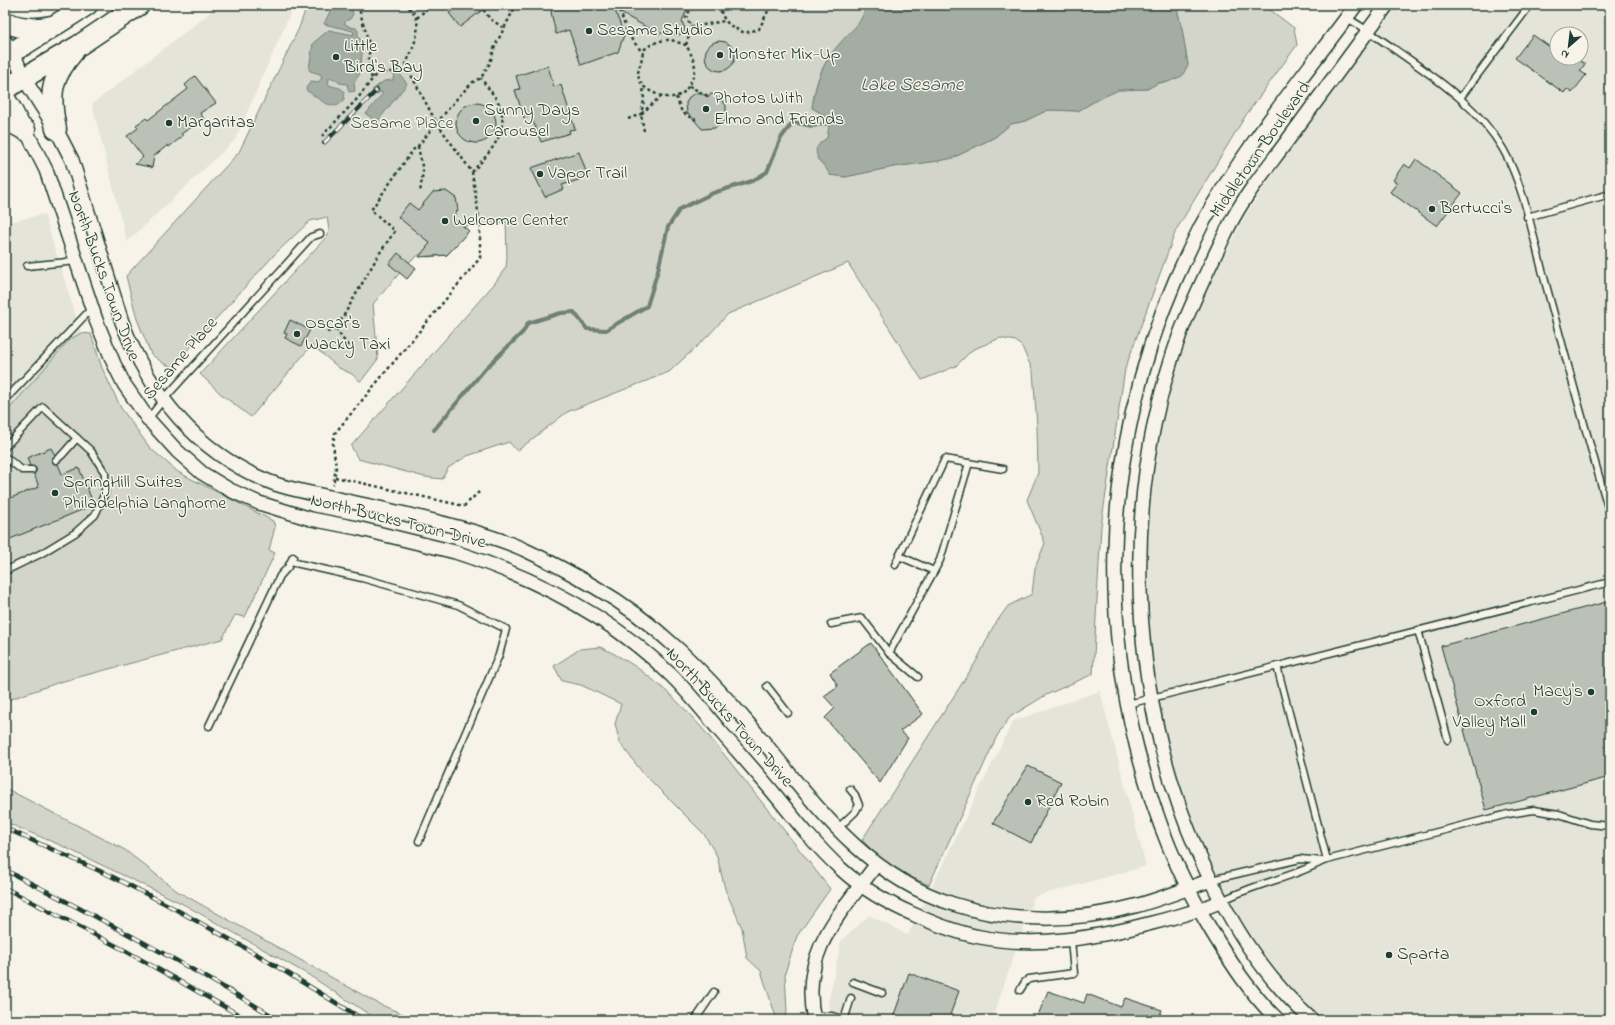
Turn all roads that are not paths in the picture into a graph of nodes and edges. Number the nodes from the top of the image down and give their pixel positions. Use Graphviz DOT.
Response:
graph roads {
  1 [pos="87,5"];
  2 [pos="139,5"];
  3 [pos="1356,5"];
  4 [pos="1387,5"];
  5 [pos="1530,5"];
  6 [pos="1347,18"];
  7 [pos="5,22"];
  8 [pos="56,25"];
  9 [pos="1368,30"];
  10 [pos="78,46"];
  11 [pos="8,50"];
  12 [pos="23,77"];
  13 [pos="5,89"];
  14 [pos="5,92"];
  15 [pos="1460,98"];
  16 [pos="5,119"];
  17 [pos="56,129"];
  18 [pos="25,130"];
  19 [pos="1610,194"];
  20 [pos="1527,217"];
  21 [pos="320,234"];
  22 [pos="77,261"];
  23 [pos="27,266"];
  24 [pos="92,308"];
  25 [pos="164,399"];
  26 [pos="5,400"];
  27 [pos="148,419"];
  28 [pos="76,438"];
  29 [pos="5,447"];
  30 [pos="5,457"];
  31 [pos="56,460"];
  32 [pos="969,463"];
  33 [pos="1003,468"];
  34 [pos="32,470"];
  35 [pos="1610,514"];
  36 [pos="899,556"];
  37 [pos="895,565"];
  38 [pos="5,571"];
  39 [pos="934,571"];
  40 [pos="1610,582"];
  41 [pos="831,624"];
  42 [pos="1418,630"];
  43 [pos="889,653"];
  44 [pos="1277,666"];
  45 [pos="918,677"];
  46 [pos="766,686"];
  47 [pos="1152,699"];
  48 [pos="1128,704"];
  49 [pos="788,713"];
  50 [pos="209,726"];
  51 [pos="1448,740"];
  52 [pos="850,789"];
  53 [pos="1610,826"];
  54 [pos="837,829"];
  55 [pos="419,841"];
  56 [pos="1325,861"];
  57 [pos="876,865"];
  58 [pos="1211,880"];
  59 [pos="861,885"];
  60 [pos="1188,888"];
  61 [pos="1222,901"];
  62 [pos="1200,911"];
  63 [pos="1071,940"];
  64 [pos="853,982"];
  65 [pos="1020,990"];
  66 [pos="714,992"];
  67 [pos="882,993"];
  68 [pos="851,998"];
  69 [pos="813,1018"];
  70 [pos="695,1020"];
  71 [pos="844,1020"];
  72 [pos="1278,1020"];
  73 [pos="1312,1020"];
  1 -- 8 [label="main road"];
  2 -- 10 [label="main road"];
  3 -- 6 [label="street, Middletown Boulevard"];
  4 -- 9 [label="street, Middletown Boulevard"];
  5 -- 15 [label="lane"];
  6 -- 9 [label="lane"];
  6 -- 48 [label="street, Middletown Boulevard"];
  7 -- 8 [label="main road"];
  8 -- 11 [label="main road"];
  9 -- 15 [label="lane"];
  9 -- 47 [label="street, Middletown Boulevard"];
  10 -- 12 [label="main road"];
  10 -- 17 [label="main road"];
  11 -- 12 [label="street, North Bucks Town Drive"];
  12 -- 13 [label="main road"];
  12 -- 17 [label="street, North Bucks Town Drive"];
  14 -- 18 [label="street, North Bucks Town Drive"];
  15 -- 20 [label="lane"];
  16 -- 18 [label="main road"];
  17 -- 25 [label="street, North Bucks Town Drive"];
  18 -- 22 [label="street, North Bucks Town Drive"];
  19 -- 20 [label="lane"];
  20 -- 35 [label="lane"];
  21 -- 25 [label="lane, Sesame Place"];
  22 -- 23 [label="lane"];
  22 -- 24 [label="street, North Bucks Town Drive"];
  24 -- 26 [label="lane"];
  24 -- 27 [label="street, North Bucks Town Drive"];
  25 -- 27 [label="lane, Sesame Place"];
  25 -- 54 [label="street, North Bucks Town Drive"];
  27 -- 59 [label="street, North Bucks Town Drive"];
  28 -- 29 [label="lane"];
  28 -- 31 [label="lane"];
  28 -- 38 [label="lane"];
  30 -- 34 [label="lane"];
  32 -- 33 [label="lane"];
  32 -- 36 [label="lane"];
  32 -- 39 [label="lane"];
  36 -- 37 [label="lane"];
  36 -- 39 [label="lane"];
  39 -- 43 [label="lane"];
  40 -- 42 [label="lane"];
  41 -- 43 [label="lane"];
  42 -- 44 [label="lane"];
  42 -- 51 [label="lane"];
  43 -- 45 [label="lane"];
  44 -- 47 [label="lane"];
  44 -- 56 [label="lane"];
  46 -- 49 [label="lane"];
  47 -- 48 [label="lane"];
  47 -- 58 [label="street, Middletown Boulevard"];
  48 -- 60 [label="street, Middletown Boulevard"];
  50 -- 55 [label="lane"];
  52 -- 54 [label="lane"];
  53 -- 56 [label="lane"];
  54 -- 57 [label="street, North Bucks Town Drive"];
  56 -- 58 [label="lane"];
  56 -- 61 [label="lane"];
  57 -- 59 [label="street"];
  57 -- 60 [label="street, North Bucks Town Drive"];
  58 -- 60 [label="street, North Bucks Town Drive"];
  58 -- 61 [label="street, Middletown Boulevard"];
  59 -- 63 [label="street, North Bucks Town Drive"];
  59 -- 69 [label="street"];
  60 -- 62 [label="street, Middletown Boulevard"];
  61 -- 62 [label="street, North Bucks Town Drive"];
  61 -- 73 [label="street, Middletown Boulevard"];
  62 -- 63 [label="street, North Bucks Town Drive"];
  62 -- 72 [label="street, Middletown Boulevard"];
  63 -- 65 [label="lane"];
  64 -- 67 [label="lane"];
  66 -- 70 [label="lane"];
  68 -- 71 [label="lane"];
  69 -- 71 [label="lane"];
}
